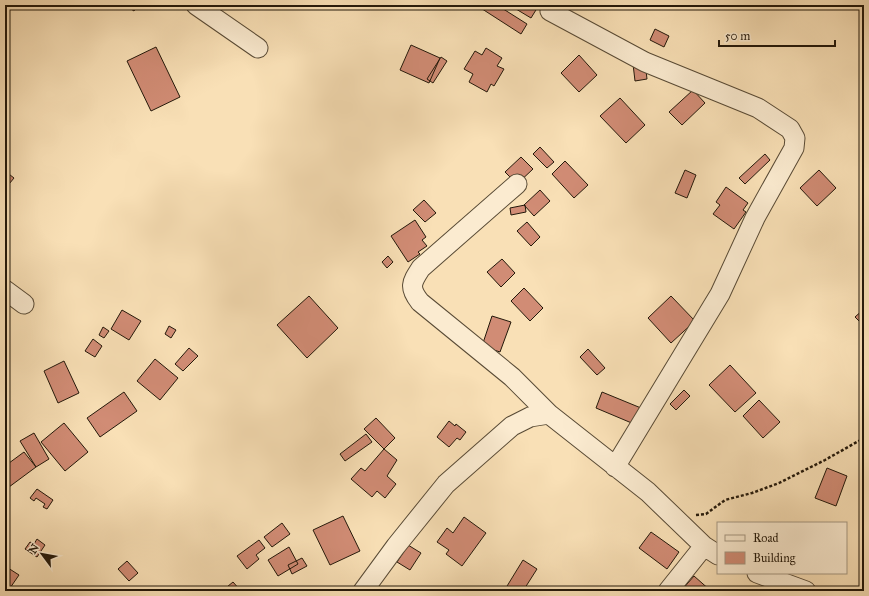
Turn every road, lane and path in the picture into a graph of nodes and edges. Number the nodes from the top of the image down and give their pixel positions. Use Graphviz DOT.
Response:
graph roads {
  1 [pos="196,5"];
  2 [pos="550,11"];
  3 [pos="258,48"];
  4 [pos="517,184"];
  5 [pos="5,290"];
  6 [pos="24,304"];
  7 [pos="549,414"];
  8 [pos="864,438"];
  9 [pos="615,467"];
  10 [pos="676,519"];
  11 [pos="711,550"];
  12 [pos="758,574"];
  13 [pos="774,586"];
  14 [pos="363,591"];
  15 [pos="668,591"];
  16 [pos="806,591"];
  1 -- 3 [label="street"];
  2 -- 9 [label="street"];
  4 -- 7 [label="street"];
  5 -- 6 [label="street"];
  7 -- 9 [label="street"];
  7 -- 14 [label="street"];
  8 -- 10 [label="path"];
  9 -- 10 [label="street"];
  10 -- 11 [label="street"];
  11 -- 15 [label="street"];
  12 -- 13 [label="street"];
  13 -- 16 [label="street"];
}
